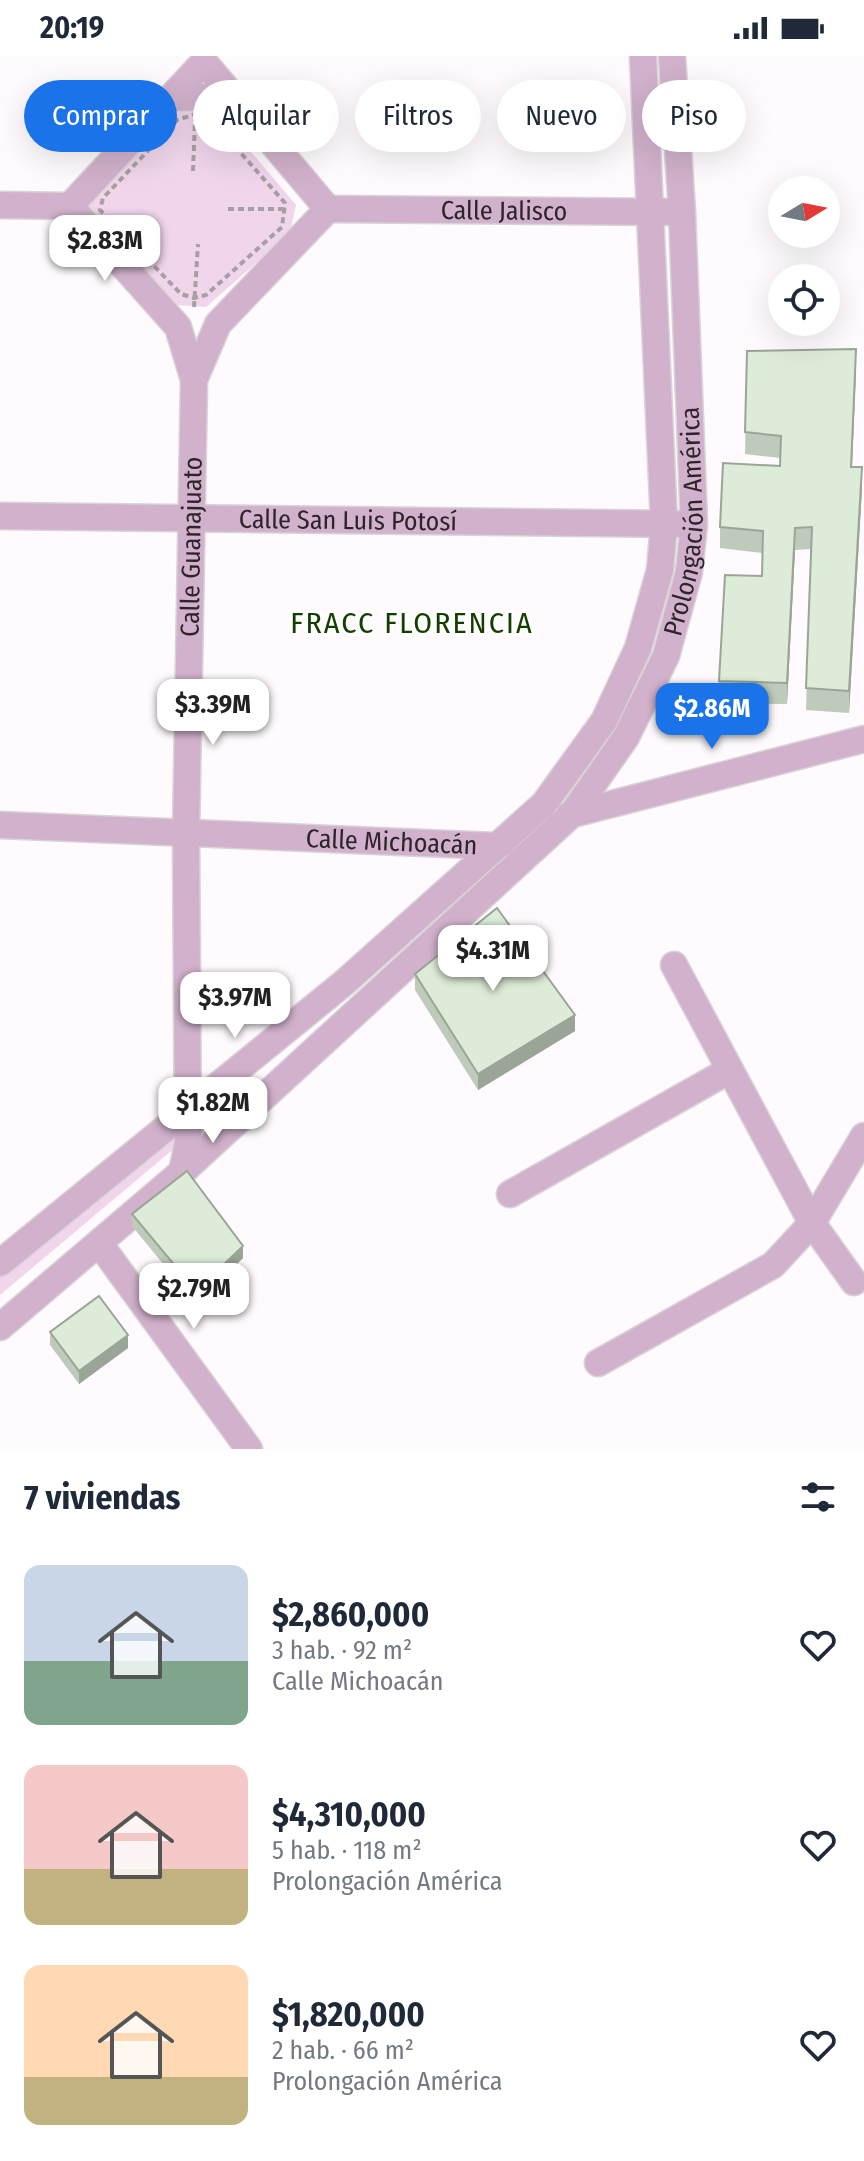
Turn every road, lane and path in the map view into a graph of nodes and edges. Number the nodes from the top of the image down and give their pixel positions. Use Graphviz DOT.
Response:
graph roads {
  1 [pos="643,56"];
  2 [pos="672,56"];
  3 [pos="683,56"];
  4 [pos="204,59"];
  5 [pos="220,80"];
  6 [pos="674,80"];
  7 [pos="675,80"];
  8 [pos="193,102"];
  9 [pos="187,103"];
  10 [pos="280,152"];
  11 [pos="678,152"];
  12 [pos="193,171"];
  13 [pos="0,205"];
  14 [pos="70,206"];
  15 [pos="228,209"];
  16 [pos="286,209"];
  17 [pos="328,209"];
  18 [pos="652,212"];
  19 [pos="682,212"];
  20 [pos="198,244"];
  21 [pos="194,298"];
  22 [pos="196,325"];
  23 [pos="194,380"];
  24 [pos="0,516"];
  25 [pos="192,521"];
  26 [pos="664,524"];
  27 [pos="694,524"];
  28 [pos="864,739"];
  29 [pos="573,813"];
  30 [pos="0,825"];
  31 [pos="186,834"];
  32 [pos="495,846"];
  33 [pos="674,965"];
  34 [pos="728,1071"];
  35 [pos="186,1113"];
  36 [pos="864,1136"];
  37 [pos="182,1172"];
  38 [pos="510,1194"];
  39 [pos="812,1223"];
  40 [pos="99,1243"];
  41 [pos="0,1263"];
  42 [pos="854,1282"];
  43 [pos="0,1327"];
  44 [pos="598,1363"];
  45 [pos="249,1449"];
  1 -- 18 [label="street, Prolongación América"];
  2 -- 6 [label="street, Prolongación América"];
  3 -- 7 [label="street"];
  4 -- 5 [label="street"];
  4 -- 9 [label="street"];
  8 -- 9 [label="street"];
  9 -- 12 [label="path"];
  9 -- 14 [label="street"];
  9 -- 16 [label="path"];
  9 -- 21 [label="path"];
  10 -- 17 [label="street"];
  11 -- 19 [label="street, Prolongación América"];
  13 -- 14 [label="street"];
  14 -- 22 [label="street"];
  15 -- 16 [label="path"];
  16 -- 21 [label="path"];
  17 -- 18 [label="street, Calle Jalisco"];
  17 -- 22 [label="street"];
  18 -- 19 [label="street, Calle Jalisco"];
  18 -- 26 [label="street, Prolongación América"];
  19 -- 27 [label="street, Prolongación América"];
  20 -- 21 [label="path"];
  21 -- 22 [label="path"];
  22 -- 23 [label="street"];
  22 -- 23 [label="street, Calle Guanajuato"];
  23 -- 25 [label="street, Calle Guanajuato"];
  24 -- 25 [label="street, Calle San Luis Potosí"];
  25 -- 26 [label="street, Calle San Luis Potosí"];
  25 -- 31 [label="street, Calle Guanajuato"];
  26 -- 27 [label="street, Calle San Luis Potosí"];
  26 -- 32 [label="street, Prolongación América"];
  27 -- 29 [label="street, Prolongación América"];
  28 -- 29 [label="street, Calle Michoacán"];
  29 -- 32 [label="street, Calle Michoacán"];
  29 -- 37 [label="street, Prolongación América"];
  30 -- 31 [label="street, Calle Michoacán"];
  31 -- 32 [label="street, Calle Michoacán"];
  31 -- 35 [label="street, Calle Guanajuato"];
  32 -- 35 [label="street, Prolongación América"];
  33 -- 34 [label="street"];
  34 -- 38 [label="street"];
  34 -- 39 [label="street"];
  35 -- 37 [label="street, Calle Guanajuato"];
  35 -- 41 [label="street, Prolongación América"];
  36 -- 39 [label="street"];
  37 -- 40 [label="street, Prolongación América"];
  39 -- 42 [label="street"];
  39 -- 44 [label="street"];
  40 -- 43 [label="street, Prolongación América"];
  40 -- 45 [label="street"];
}
